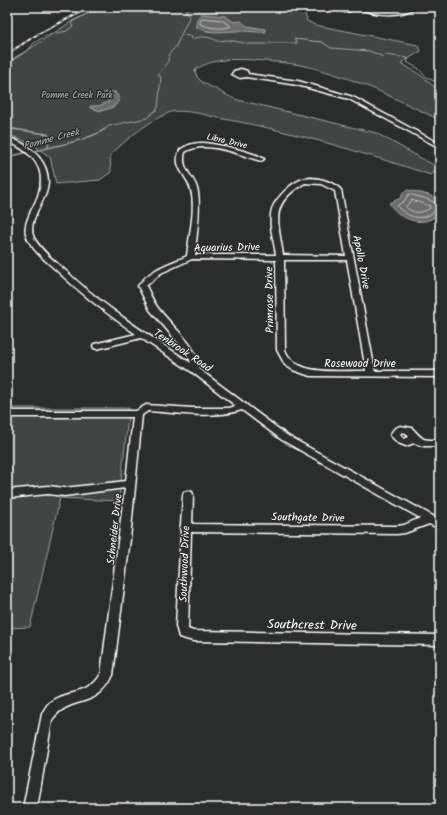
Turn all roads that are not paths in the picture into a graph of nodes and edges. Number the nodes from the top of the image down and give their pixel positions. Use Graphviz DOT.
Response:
graph roads {
  1 [pos="360,7"];
  2 [pos="415,7"];
  3 [pos="246,75"];
  4 [pos="9,140"];
  5 [pos="440,146"];
  6 [pos="261,159"];
  7 [pos="304,181"];
  8 [pos="191,257"];
  9 [pos="280,257"];
  10 [pos="350,258"];
  11 [pos="142,335"];
  12 [pos="97,346"];
  13 [pos="284,359"];
  14 [pos="195,370"];
  15 [pos="371,373"];
  16 [pos="440,374"];
  17 [pos="243,407"];
  18 [pos="7,414"];
  19 [pos="138,414"];
  20 [pos="414,440"];
  21 [pos="440,443"];
  22 [pos="131,484"];
  23 [pos="7,494"];
  24 [pos="188,495"];
  25 [pos="429,519"];
  26 [pos="440,526"];
  27 [pos="185,528"];
  28 [pos="183,633"];
  29 [pos="440,640"];
  30 [pos="30,808"];
  1 -- 2 [label="street"];
  3 -- 5 [label="street"];
  4 -- 11 [label="street, Tenbrook Road"];
  6 -- 8 [label="street, Libra Drive"];
  7 -- 9 [label="street, Primrose Drive"];
  7 -- 10 [label="street, Apollo Drive"];
  8 -- 9 [label="street, Aquarius Drive"];
  8 -- 14 [label="street, Aquarius Drive"];
  9 -- 10 [label="street, Aquarius Drive"];
  9 -- 13 [label="street, Primrose Drive"];
  10 -- 15 [label="street, Apollo Drive"];
  11 -- 12 [label="street"];
  11 -- 14 [label="street, Tenbrook Road"];
  13 -- 15 [label="street, Rosewood Drive"];
  14 -- 17 [label="street, Tenbrook Road"];
  15 -- 16 [label="street, Rosewood Drive"];
  17 -- 19 [label="street"];
  17 -- 25 [label="street, Tenbrook Road"];
  18 -- 19 [label="street"];
  19 -- 22 [label="street, Schneider Drive"];
  20 -- 21 [label="street"];
  22 -- 23 [label="street"];
  22 -- 30 [label="street, Schneider Drive"];
  24 -- 27 [label="street, Southwood Drive"];
  25 -- 26 [label="street, Tenbrook Road"];
  25 -- 27 [label="street, Southgate Drive"];
  27 -- 28 [label="street, Southwood Drive"];
  28 -- 29 [label="street, Southcrest Drive"];
}
